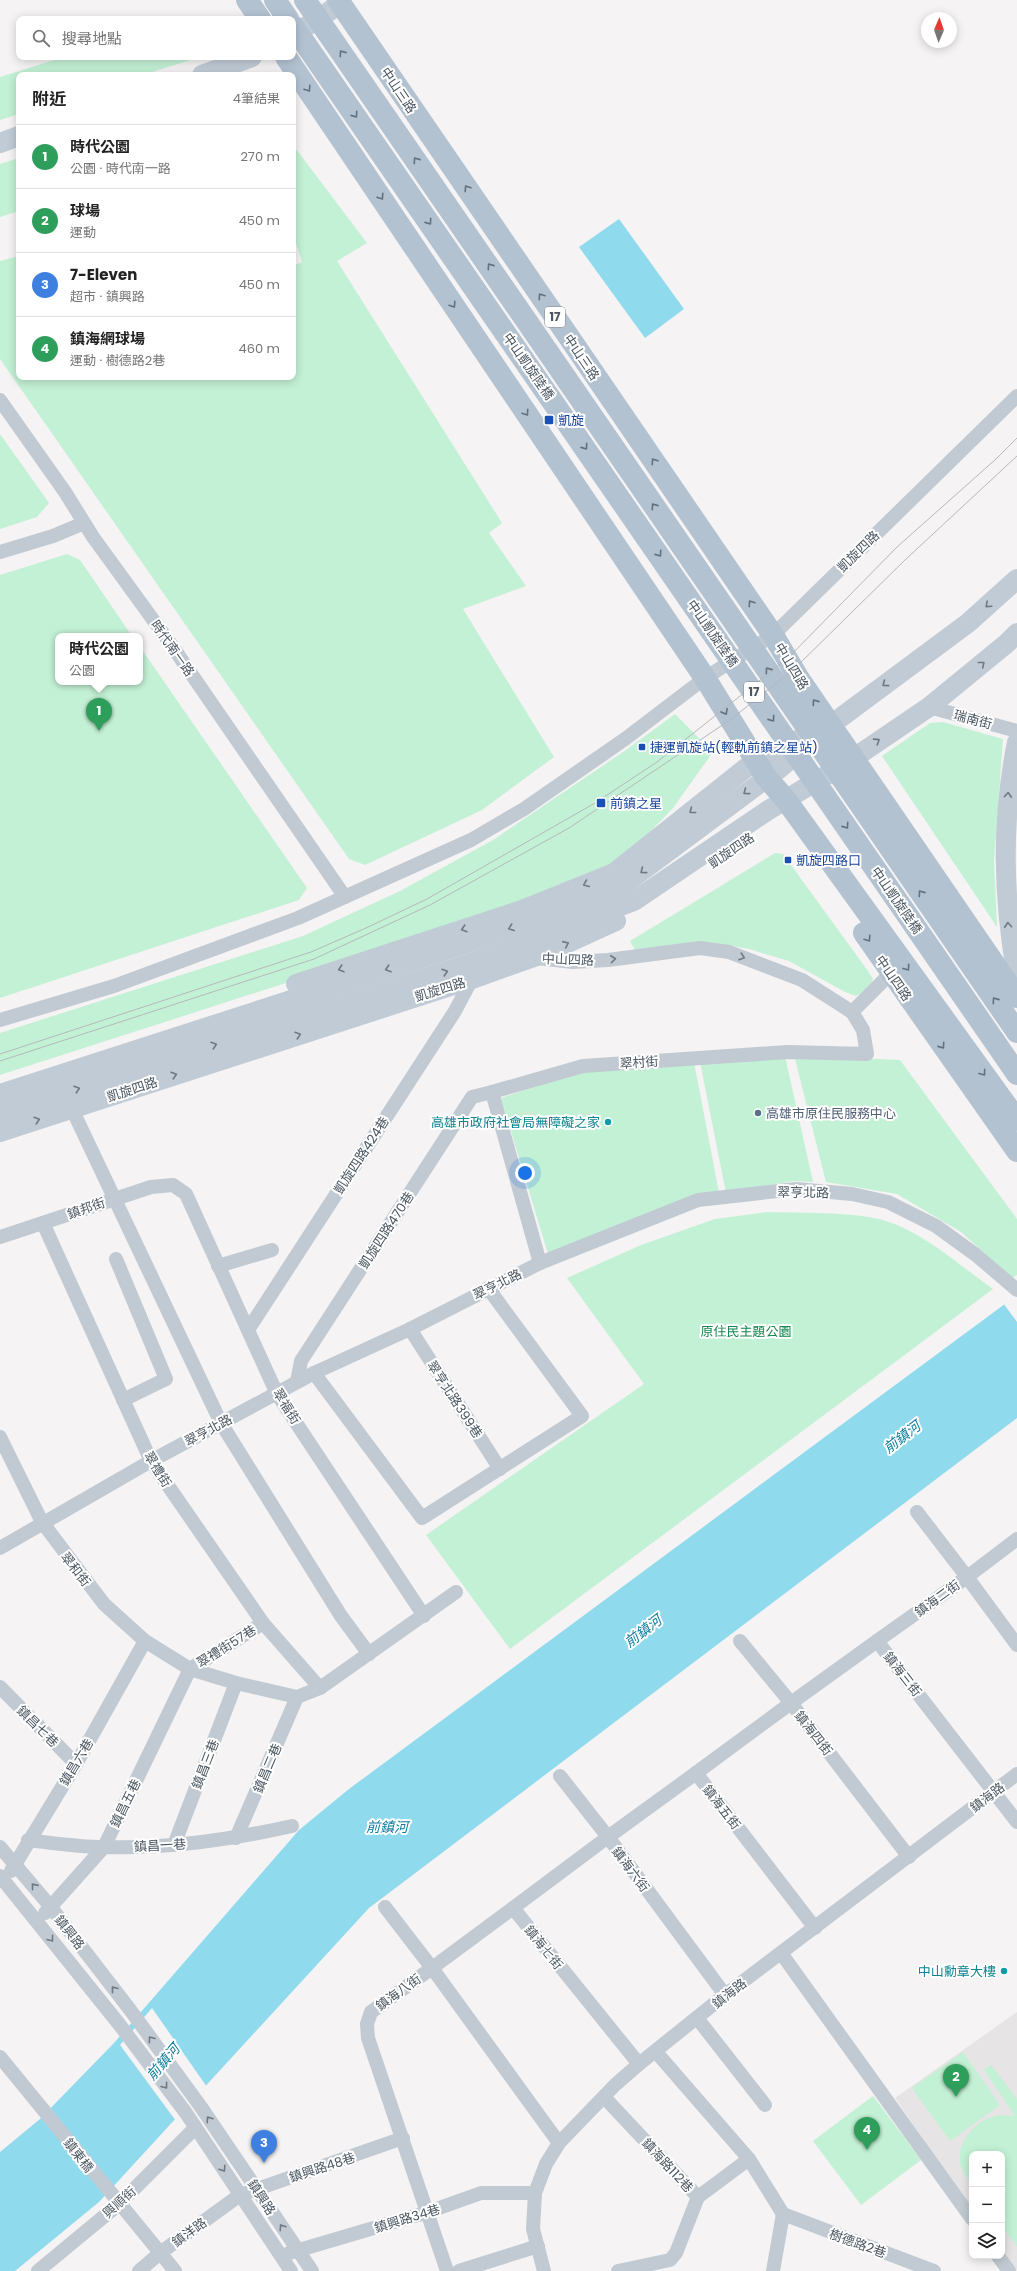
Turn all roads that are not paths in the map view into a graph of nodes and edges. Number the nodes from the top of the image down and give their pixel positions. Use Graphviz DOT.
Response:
graph roads {
  1 [pos="246,0"];
  2 [pos="275,0"];
  3 [pos="305,0"];
  4 [pos="339,1"];
  5 [pos="258,16"];
  6 [pos="285,16"];
  7 [pos="319,19"];
  8 [pos="296,27"];
  9 [pos="296,32"];
  10 [pos="244,60"];
  11 [pos="288,60"];
  12 [pos="210,72"];
  13 [pos="16,137"];
  14 [pos="0,143"];
  15 [pos="512,298"];
  16 [pos="1017,396"];
  17 [pos="0,400"];
  18 [pos="84,523"];
  19 [pos="0,552"];
  20 [pos="1017,579"];
  21 [pos="1017,633"];
  22 [pos="773,635"];
  23 [pos="705,678"];
  24 [pos="928,707"];
  25 [pos="832,724"];
  26 [pos="1017,731"];
  27 [pos="1017,742"];
  28 [pos="853,757"];
  29 [pos="761,769"];
  30 [pos="786,800"];
  31 [pos="767,812"];
  32 [pos="345,897"];
  33 [pos="533,957"];
  34 [pos="891,973"];
  35 [pos="1017,978"];
  36 [pos="472,979"];
  37 [pos="1017,997"];
  38 [pos="852,1012"];
  39 [pos="0,1020"];
  40 [pos="1017,1032"];
  41 [pos="1017,1074"];
  42 [pos="0,1079"];
  43 [pos="492,1092"];
  44 [pos="0,1094"];
  45 [pos="72,1109"];
  46 [pos="0,1113"];
  47 [pos="1017,1120"];
  48 [pos="0,1132"];
  49 [pos="1017,1151"];
  50 [pos="173,1185"];
  51 [pos="114,1198"];
  52 [pos="43,1223"];
  53 [pos="0,1237"];
  54 [pos="272,1250"];
  55 [pos="116,1259"];
  56 [pos="540,1262"];
  57 [pos="218,1266"];
  58 [pos="488,1288"];
  59 [pos="1016,1289"];
  60 [pos="410,1329"];
  61 [pos="248,1330"];
  62 [pos="314,1373"];
  63 [pos="297,1382"];
  64 [pos="278,1394"];
  65 [pos="123,1400"];
  66 [pos="221,1423"];
  67 [pos="0,1437"];
  68 [pos="150,1461"];
  69 [pos="500,1469"];
  70 [pos="917,1512"];
  71 [pos="42,1522"];
  72 [pos="1017,1539"];
  73 [pos="0,1548"];
  74 [pos="967,1577"];
  75 [pos="456,1592"];
  76 [pos="424,1616"];
  77 [pos="263,1623"];
  78 [pos="145,1641"];
  79 [pos="740,1641"];
  80 [pos="877,1641"];
  81 [pos="1017,1645"];
  82 [pos="369,1654"];
  83 [pos="190,1669"];
  84 [pos="236,1683"];
  85 [pos="0,1687"];
  86 [pos="320,1688"];
  87 [pos="297,1697"];
  88 [pos="791,1703"];
  89 [pos="76,1764"];
  90 [pos="696,1773"];
  91 [pos="1017,1774"];
  92 [pos="560,1776"];
  93 [pos="995,1791"];
  94 [pos="1017,1822"];
  95 [pos="292,1826"];
  96 [pos="608,1837"];
  97 [pos="236,1838"];
  98 [pos="28,1840"];
  99 [pos="174,1845"];
  100 [pos="0,1847"];
  101 [pos="104,1847"];
  102 [pos="909,1857"];
  103 [pos="15,1863"];
  104 [pos="2,1879"];
  105 [pos="50,1906"];
  106 [pos="385,1907"];
  107 [pos="513,1908"];
  108 [pos="38,1922"];
  109 [pos="815,1928"];
  110 [pos="781,1953"];
  111 [pos="432,1968"];
  112 [pos="725,1995"];
  113 [pos="697,2018"];
  114 [pos="656,2052"];
  115 [pos="0,2057"];
  116 [pos="639,2064"];
  117 [pos="604,2097"];
  118 [pos="765,2105"];
  119 [pos="196,2128"];
  120 [pos="403,2138"];
  121 [pos="559,2143"];
  122 [pos="749,2159"];
  123 [pos="257,2188"];
  124 [pos="536,2193"];
  125 [pos="240,2196"];
  126 [pos="698,2197"];
  127 [pos="115,2199"];
  128 [pos="428,2212"];
  129 [pos="782,2214"];
  130 [pos="969,2215"];
  131 [pos="538,2246"];
  132 [pos="297,2251"];
  133 [pos="160,2253"];
  134 [pos="280,2256"];
  135 [pos="1000,2259"];
  136 [pos="38,2271"];
  137 [pos="139,2271"];
  138 [pos="175,2271"];
  139 [pos="290,2271"];
  140 [pos="312,2271"];
  141 [pos="447,2271"];
  142 [pos="459,2271"];
  143 [pos="544,2271"];
  144 [pos="618,2271"];
  145 [pos="773,2271"];
  146 [pos="934,2271"];
  147 [pos="1009,2271"];
  1 -- 5 [label="main road"];
  2 -- 6 [label="main road, 17"];
  3 -- 7 [label="main road, 中山三路 / 17"];
  4 -- 7 [label="street"];
  22 -- 4 [label="main road, 中山三路 / 17, one-way"];
  7 -- 8 [label="street"];
  15 -- 7 [label="main road, 中山三路 / 17, one-way"];
  9 -- 41 [label="main road, 中山凱旋陸橋 / 17, one-way"];
  10 -- 12 [label="street"];
  11 -- 23 [label="main road, one-way"];
  13 -- 14 [label="street"];
  40 -- 15 [label="main road, 中山凱旋陸橋 / 17, one-way"];
  16 -- 22 [label="street, 凱旋四路"];
  17 -- 18 [label="street, 時代南一路"];
  18 -- 19 [label="street"];
  18 -- 32 [label="street, 時代南一路"];
  20 -- 25 [label="street, one-way"];
  24 -- 21 [label="street, one-way"];
  22 -- 23 [label="street, 凱旋四路"];
  25 -- 22 [label="main road, 中山四路 / 17, one-way"];
  23 -- 29 [label="main road, 中山四路, one-way"];
  23 -- 32 [label="street, 凱旋四路"];
  24 -- 26 [label="street, 瑞南街"];
  28 -- 24 [label="street, one-way"];
  25 -- 28 [label="main road, 中山四路 / 17"];
  25 -- 29 [label="street"];
  35 -- 27 [label="street, one-way"];
  28 -- 30 [label="street"];
  28 -- 35 [label="main road"];
  28 -- 37 [label="main road, 中山四路 / 17"];
  29 -- 30 [label="main road, 中山四路"];
  29 -- 42 [label="street, one-way"];
  29 -- 44 [label="street, one-way"];
  30 -- 31 [label="street"];
  30 -- 34 [label="main road, 中山四路, one-way"];
  30 -- 47 [label="main road, 中山四路, one-way"];
  33 -- 31 [label="street, 凱旋四路, one-way"];
  46 -- 31 [label="street, 凱旋四路, one-way"];
  32 -- 39 [label="street, 凱旋四路"];
  33 -- 36 [label="street, 凱旋四路"];
  33 -- 38 [label="street, 中山四路, one-way"];
  34 -- 38 [label="street"];
  34 -- 49 [label="main road, 中山四路, one-way"];
  45 -- 36 [label="street, 凱旋四路, one-way"];
  36 -- 61 [label="street, 凱旋四路424巷"];
  38 -- 43 [label="street, 翠村街"];
  43 -- 56 [label="street"];
  43 -- 63 [label="street, 凱旋四路470巷"];
  48 -- 45 [label="street, 凱旋四路, one-way"];
  45 -- 51 [label="street"];
  50 -- 51 [label="street, 鎮邦街"];
  50 -- 57 [label="street, 翠福街"];
  51 -- 52 [label="street, 鎮邦街"];
  51 -- 66 [label="street"];
  52 -- 53 [label="street, 鎮邦街"];
  52 -- 65 [label="street, 翠禮街"];
  54 -- 57 [label="street"];
  55 -- 65 [label="street"];
  56 -- 58 [label="street, 翠亨北路"];
  56 -- 59 [label="street, 翠亨北路"];
  57 -- 61 [label="street, 翠福街"];
  58 -- 60 [label="street, 翠亨北路"];
  58 -- 69 [label="street"];
  60 -- 62 [label="street, 翠亨北路"];
  60 -- 69 [label="street, 翠亨北路399巷"];
  61 -- 64 [label="street, 翠福街"];
  62 -- 63 [label="street, 翠亨北路"];
  62 -- 69 [label="street"];
  63 -- 64 [label="street, 翠亨北路"];
  64 -- 66 [label="street, 翠亨北路"];
  64 -- 76 [label="street, 翠福街"];
  65 -- 68 [label="street, 翠禮街"];
  66 -- 68 [label="street, 翠亨北路"];
  66 -- 82 [label="street"];
  67 -- 71 [label="street, 翠和街"];
  68 -- 71 [label="street, 翠亨北路"];
  68 -- 77 [label="street, 翠禮街"];
  70 -- 74 [label="street"];
  71 -- 73 [label="street, 翠亨北路"];
  71 -- 78 [label="street, 翠和街"];
  72 -- 74 [label="street"];
  74 -- 80 [label="street, 鎮海二街"];
  74 -- 81 [label="street, 鎮海二街"];
  75 -- 76 [label="street"];
  76 -- 82 [label="street"];
  77 -- 83 [label="street, 翠禮街57巷"];
  77 -- 86 [label="street, 翠禮街"];
  78 -- 83 [label="street, 翠和街"];
  78 -- 89 [label="street, 鎮昌六巷"];
  79 -- 88 [label="street"];
  80 -- 88 [label="street, 鎮海三街"];
  80 -- 93 [label="street, 鎮海三街"];
  82 -- 86 [label="street"];
  83 -- 84 [label="street, 翠和街"];
  83 -- 101 [label="street, 鎮昌五巷"];
  84 -- 87 [label="street, 翠和街"];
  84 -- 99 [label="street, 鎮昌三巷"];
  85 -- 89 [label="street, 鎮昌七巷"];
  86 -- 87 [label="street"];
  87 -- 97 [label="street, 鎮昌二巷"];
  88 -- 90 [label="street, 鎮海四街"];
  88 -- 102 [label="street, 鎮海四街"];
  89 -- 98 [label="street, 鎮昌六巷"];
  90 -- 96 [label="street, 鎮海五街"];
  90 -- 109 [label="street, 鎮海五街"];
  91 -- 93 [label="street, 鎮海路"];
  92 -- 96 [label="street"];
  93 -- 94 [label="street, 鎮海三街"];
  93 -- 102 [label="street, 鎮海路"];
  95 -- 97 [label="street, 鎮昌一巷"];
  96 -- 107 [label="street, 鎮海六街"];
  96 -- 112 [label="street, 鎮海六街"];
  97 -- 99 [label="street, 鎮昌一巷"];
  98 -- 101 [label="street, 鎮昌一巷"];
  98 -- 103 [label="street, 鎮昌六巷"];
  99 -- 101 [label="street, 鎮昌一巷"];
  100 -- 103 [label="street, 鎮興路"];
  101 -- 105 [label="street, 鎮昌五巷"];
  102 -- 109 [label="street, 鎮海路"];
  103 -- 104 [label="street, 鎮昌六巷"];
  105 -- 103 [label="street, 鎮興路, one-way"];
  104 -- 108 [label="street, 鎮興路"];
  105 -- 108 [label="street, 鎮昌五巷"];
  123 -- 105 [label="street, 鎮興路, one-way"];
  106 -- 111 [label="street"];
  107 -- 111 [label="street"];
  107 -- 116 [label="street, 鎮海七街"];
  108 -- 119 [label="street, 鎮興路, one-way"];
  109 -- 110 [label="street, 鎮海路"];
  110 -- 112 [label="street, 鎮海路"];
  110 -- 130 [label="street"];
  111 -- 120 [label="street, 鎮海八街"];
  111 -- 121 [label="street, 鎮海八街"];
  112 -- 113 [label="street, 鎮海路"];
  113 -- 114 [label="street, 鎮海路"];
  113 -- 118 [label="street"];
  114 -- 116 [label="street, 鎮海路"];
  114 -- 122 [label="street"];
  115 -- 127 [label="street, 鎮東橋"];
  116 -- 117 [label="street, 鎮海路"];
  117 -- 121 [label="street, 鎮海路"];
  117 -- 126 [label="street, 鎮海路112巷"];
  119 -- 125 [label="street, 鎮興路, one-way"];
  119 -- 127 [label="street, 興順街"];
  120 -- 123 [label="street, 鎮興路48巷"];
  120 -- 128 [label="street, 鎮海八街"];
  121 -- 124 [label="street, 鎮海路"];
  122 -- 126 [label="street"];
  122 -- 129 [label="street"];
  123 -- 125 [label="street, 鎮興路48巷"];
  132 -- 123 [label="street, 鎮興路, one-way"];
  124 -- 128 [label="street, 鎮興路34巷"];
  124 -- 131 [label="street, 鎮海路"];
  125 -- 133 [label="street, 鎮洋路"];
  125 -- 134 [label="street, 鎮興路"];
  126 -- 144 [label="street, 鎮海路112巷"];
  127 -- 133 [label="street, 鎮東橋"];
  127 -- 136 [label="street, 興順街"];
  128 -- 132 [label="street, 鎮興路34巷"];
  128 -- 141 [label="street, 鎮海八街"];
  129 -- 145 [label="street"];
  129 -- 146 [label="street, 樹德路2巷"];
  131 -- 142 [label="street"];
  131 -- 143 [label="street, 鎮海路"];
  132 -- 134 [label="street, 鎮興路34巷"];
  132 -- 140 [label="street, 鎮興路"];
  133 -- 137 [label="street, 鎮洋路"];
  133 -- 138 [label="street, 鎮東橋"];
  134 -- 139 [label="street, 鎮興路"];
  135 -- 147 [label="street"];
}
